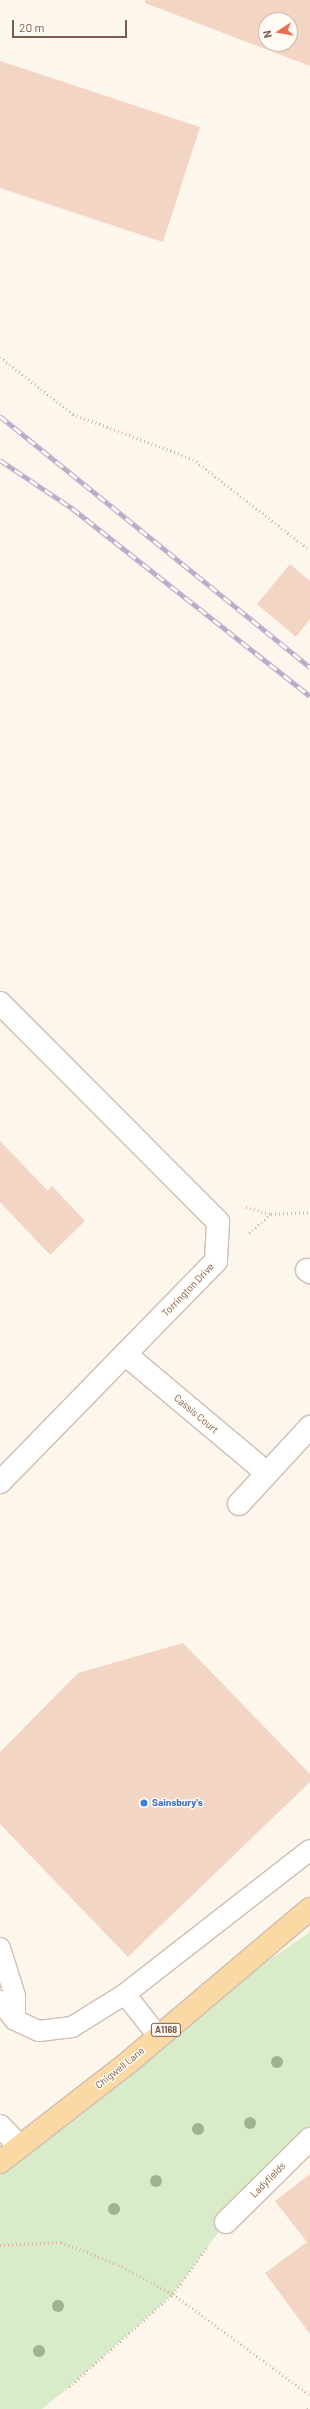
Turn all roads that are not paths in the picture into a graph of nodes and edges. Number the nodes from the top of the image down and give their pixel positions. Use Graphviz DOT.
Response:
graph roads {
  1 [pos="0,1003"];
  2 [pos="126,1354"];
  3 [pos="310,1427"];
  4 [pos="267,1473"];
  5 [pos="0,1482"];
  6 [pos="239,1504"];
  7 [pos="310,1850"];
  8 [pos="310,1909"];
  9 [pos="0,1948"];
  10 [pos="126,1994"];
  11 [pos="0,2001"];
  12 [pos="15,2020"];
  13 [pos="158,2036"];
  14 [pos="0,2126"];
  15 [pos="310,2138"];
  16 [pos="19,2146"];
  17 [pos="0,2162"];
  18 [pos="226,2222"];
  1 -- 2 [label="street, Torrington Drive"];
  2 -- 4 [label="street, Cassis Court"];
  2 -- 5 [label="street, Torrington Drive"];
  3 -- 4 [label="street"];
  4 -- 6 [label="street"];
  7 -- 10 [label="lane"];
  8 -- 13 [label="main road, Chigwell Lane / A1168"];
  9 -- 12 [label="lane"];
  10 -- 12 [label="lane"];
  10 -- 13 [label="lane"];
  11 -- 12 [label="lane"];
  13 -- 16 [label="main road, Chigwell Lane / A1168"];
  14 -- 16 [label="street"];
  15 -- 18 [label="street, Ladyfields"];
  16 -- 17 [label="main road, Chigwell Lane / A1168"];
}
